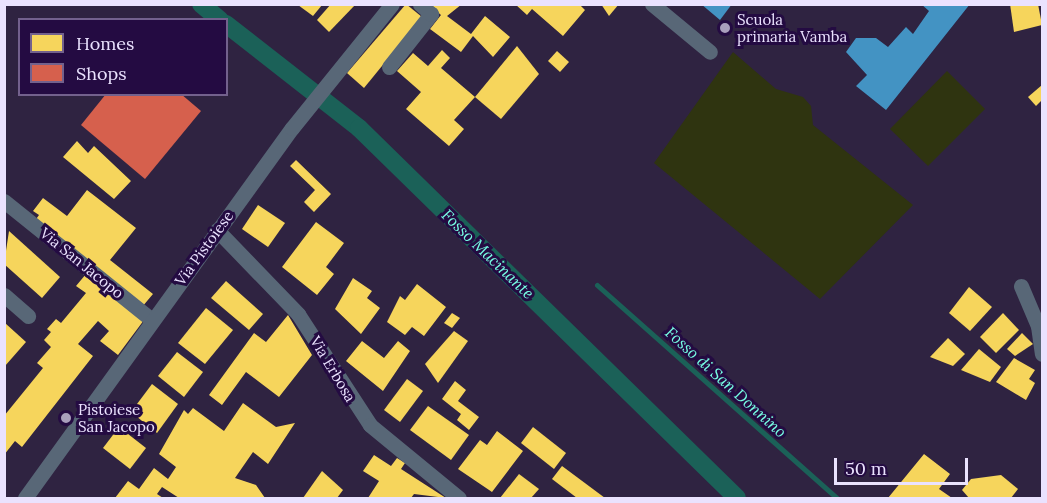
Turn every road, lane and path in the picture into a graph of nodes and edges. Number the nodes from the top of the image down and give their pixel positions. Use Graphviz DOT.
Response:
graph roads {
  1 [pos="392,4"];
  2 [pos="420,4"];
  3 [pos="652,4"];
  4 [pos="710,52"];
  5 [pos="389,67"];
  6 [pos="7,207"];
  7 [pos="217,230"];
  8 [pos="1021,286"];
  9 [pos="4,295"];
  10 [pos="28,316"];
  11 [pos="152,320"];
  12 [pos="1042,354"];
  13 [pos="25,498"];
  14 [pos="459,498"];
  1 -- 7 [label="street, Via Pistoiese"];
  2 -- 5 [label="street"];
  3 -- 4 [label="street"];
  6 -- 11 [label="street, Via San Jacopo"];
  7 -- 11 [label="street, Via Pistoiese"];
  7 -- 14 [label="street, Via Erbosa"];
  8 -- 12 [label="street"];
  9 -- 10 [label="street"];
  11 -- 13 [label="street, Via Pistoiese"];
}
